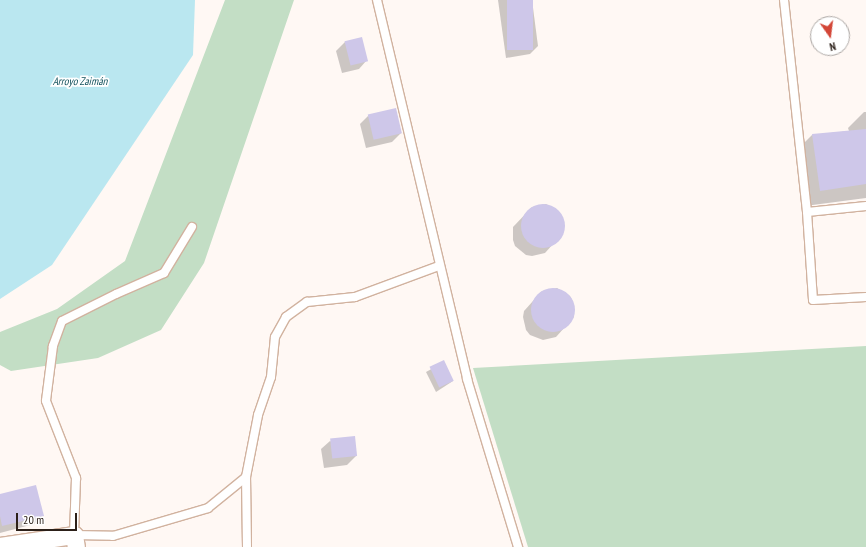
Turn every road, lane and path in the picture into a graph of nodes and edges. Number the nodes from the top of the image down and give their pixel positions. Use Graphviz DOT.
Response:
graph roads {
  1 [pos="377,0"];
  2 [pos="784,0"];
  3 [pos="866,206"];
  4 [pos="807,212"];
  5 [pos="192,227"];
  6 [pos="440,266"];
  7 [pos="866,297"];
  8 [pos="246,477"];
  9 [pos="75,541"];
  10 [pos="0,546"];
  11 [pos="246,547"];
  12 [pos="518,547"];
  1 -- 6 [label="lane"];
  2 -- 4 [label="lane"];
  3 -- 4 [label="lane"];
  4 -- 7 [label="lane"];
  5 -- 9 [label="lane"];
  6 -- 8 [label="lane"];
  6 -- 12 [label="lane"];
  8 -- 9 [label="lane"];
  8 -- 11 [label="lane"];
  9 -- 10 [label="street"];
}
